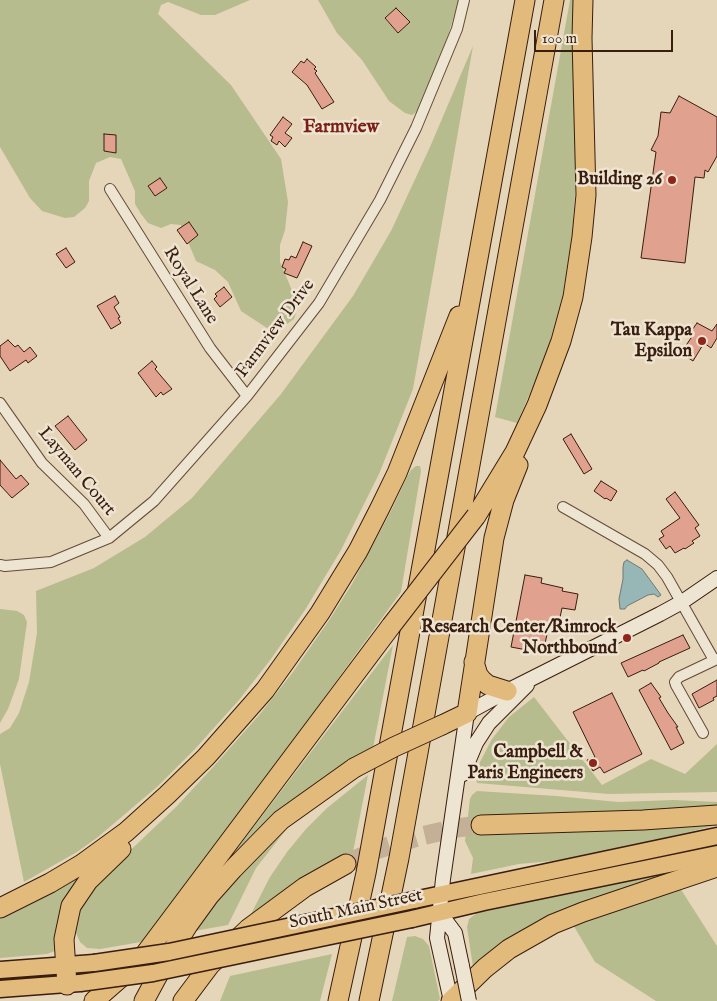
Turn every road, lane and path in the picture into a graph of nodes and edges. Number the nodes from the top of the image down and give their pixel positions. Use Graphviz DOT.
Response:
graph roads {
  1 [pos="464,0"];
  2 [pos="525,0"];
  3 [pos="554,0"];
  4 [pos="583,0"];
  5 [pos="110,189"];
  6 [pos="473,288"];
  7 [pos="247,396"];
  8 [pos="0,403"];
  9 [pos="537,405"];
  10 [pos="563,507"];
  11 [pos="109,538"];
  12 [pos="0,565"];
  13 [pos="717,578"];
  14 [pos="682,602"];
  15 [pos="715,659"];
  16 [pos="474,662"];
  17 [pos="537,676"];
  18 [pos="507,690"];
  19 [pos="467,713"];
  20 [pos="703,733"];
  21 [pos="167,796"];
  22 [pos="454,796"];
  23 [pos="717,815"];
  24 [pos="481,825"];
  25 [pos="717,836"];
  26 [pos="717,854"];
  27 [pos="346,864"];
  28 [pos="717,867"];
  29 [pos="441,894"];
  30 [pos="0,908"];
  31 [pos="440,912"];
  32 [pos="65,966"];
  33 [pos="0,970"];
  34 [pos="73,984"];
  35 [pos="0,989"];
  36 [pos="449,995"];
  37 [pos="94,1001"];
  38 [pos="144,1001"];
  39 [pos="183,1001"];
  40 [pos="338,1001"];
  41 [pos="369,1001"];
  42 [pos="468,1001"];
  1 -- 7 [label="street, Farmview Drive"];
  2 -- 6 [label="highway"];
  3 -- 41 [label="highway"];
  4 -- 9 [label="highway"];
  5 -- 7 [label="street, Royal Lane"];
  6 -- 21 [label="highway"];
  6 -- 40 [label="highway"];
  7 -- 11 [label="street, Farmview Drive"];
  8 -- 11 [label="street, Layman Court"];
  9 -- 16 [label="highway"];
  9 -- 37 [label="highway, bridge"];
  10 -- 14 [label="street"];
  11 -- 12 [label="street, Farmview Drive"];
  13 -- 14 [label="main road"];
  14 -- 15 [label="street"];
  14 -- 17 [label="main road"];
  15 -- 20 [label="street"];
  16 -- 18 [label="highway"];
  16 -- 19 [label="highway"];
  17 -- 18 [label="main road"];
  17 -- 22 [label="main road"];
  18 -- 19 [label="main road"];
  19 -- 22 [label="main road"];
  19 -- 38 [label="highway, bridge"];
  21 -- 30 [label="highway"];
  21 -- 32 [label="highway"];
  22 -- 29 [label="main road"];
  23 -- 24 [label="highway"];
  25 -- 29 [label="main road, South Main Street"];
  26 -- 31 [label="main road, South Main Street"];
  27 -- 39 [label="highway"];
  28 -- 36 [label="highway"];
  29 -- 31 [label="main road"];
  29 -- 32 [label="main road, South Main Street, bridge"];
  31 -- 34 [label="main road, South Main Street, bridge"];
  31 -- 36 [label="main road"];
  31 -- 42 [label="main road, bridge"];
  32 -- 33 [label="main road, South Main Street"];
  32 -- 34 [label="highway"];
  34 -- 35 [label="main road, South Main Street"];
}
